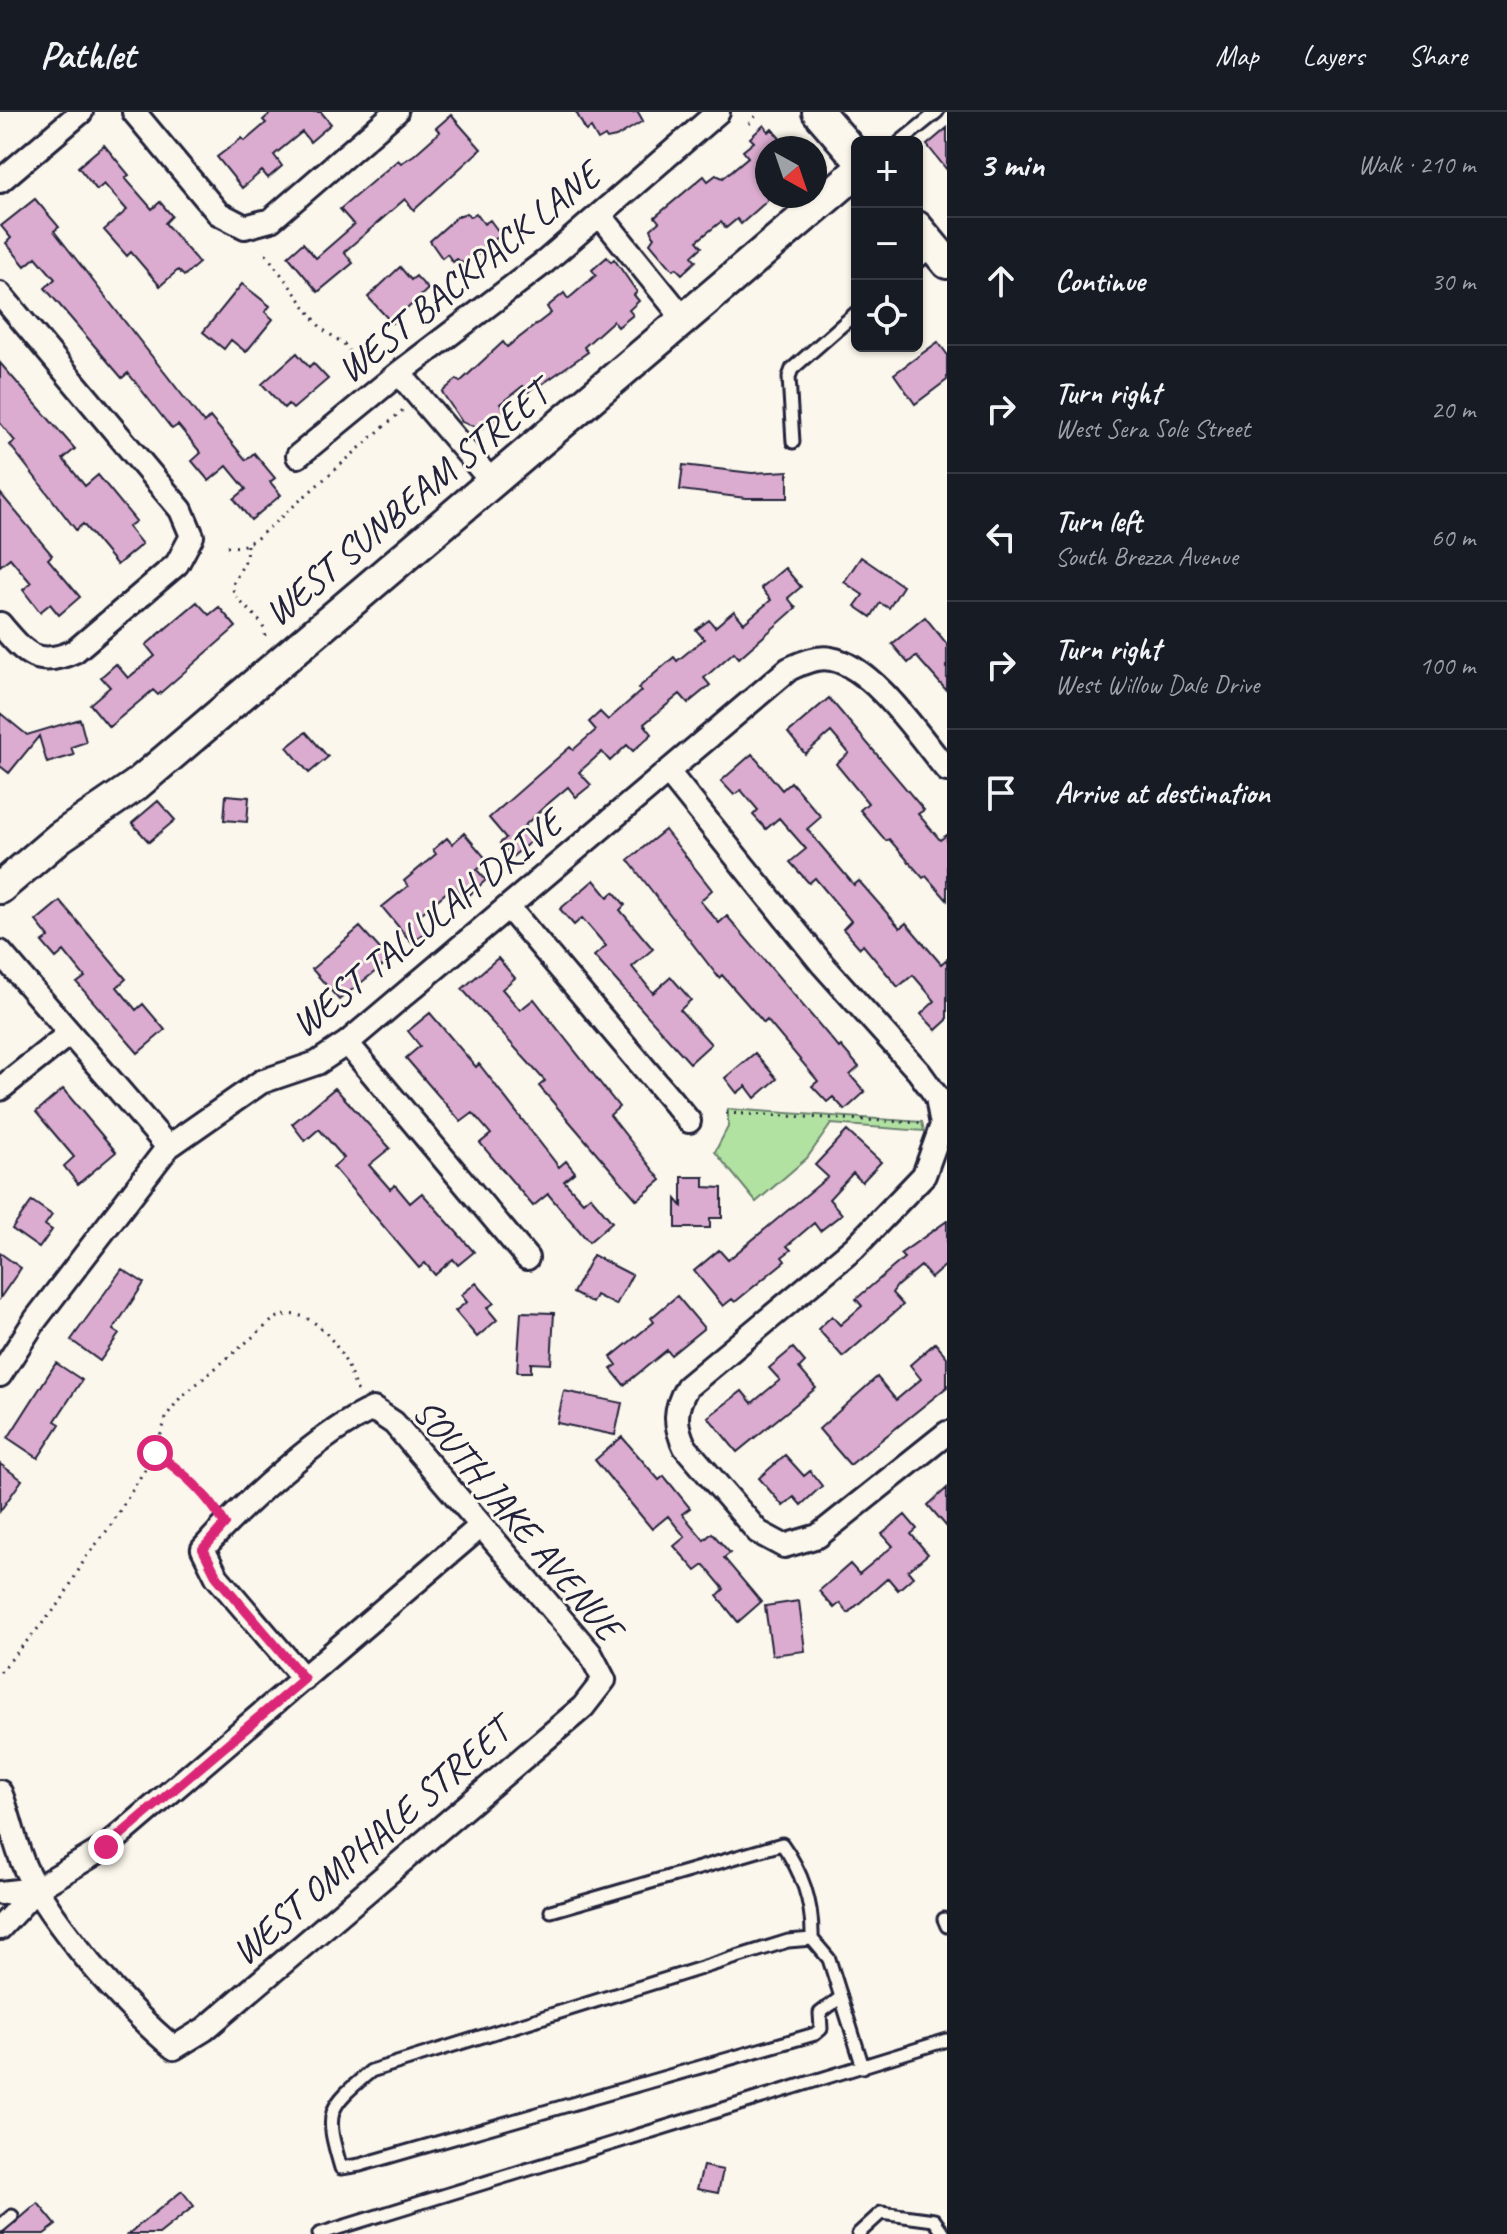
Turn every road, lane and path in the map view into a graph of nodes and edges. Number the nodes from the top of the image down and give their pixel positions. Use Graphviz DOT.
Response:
graph roads {
  1 [pos="81,112"];
  2 [pos="134,112"];
  3 [pos="396,112"];
  4 [pos="718,112"];
  5 [pos="759,112"];
  6 [pos="818,112"];
  7 [pos="937,112"];
  8 [pos="749,124"];
  9 [pos="907,136"];
  10 [pos="851,150"];
  11 [pos="851,177"];
  12 [pos="0,181"];
  13 [pos="600,215"];
  14 [pos="266,254"];
  15 [pos="0,294"];
  16 [pos="851,317"];
  17 [pos="684,319"];
  18 [pos="360,369"];
  19 [pos="399,373"];
  20 [pos="411,403"];
  21 [pos="793,442"];
  22 [pos="298,456"];
  23 [pos="492,482"];
  24 [pos="247,545"];
  25 [pos="227,546"];
  26 [pos="0,624"];
  27 [pos="265,636"];
  28 [pos="947,770"];
  29 [pos="668,772"];
  30 [pos="0,888"];
  31 [pos="508,907"];
  32 [pos="0,952"];
  33 [pos="70,1033"];
  34 [pos="347,1043"];
  35 [pos="0,1089"];
  36 [pos="726,1113"];
  37 [pos="689,1121"];
  38 [pos="939,1124"];
  39 [pos="168,1147"];
  40 [pos="527,1258"];
  41 [pos="0,1375"];
  42 [pos="373,1409"];
  43 [pos="947,1433"];
  44 [pos="155,1453"];
  45 [pos="225,1524"];
  46 [pos="481,1526"];
  47 [pos="0,1672"];
  48 [pos="304,1679"];
  49 [pos="604,1680"];
  50 [pos="0,1792"];
  51 [pos="36,1889"];
  52 [pos="0,1893"];
  53 [pos="551,1911"];
  54 [pos="0,1928"];
  55 [pos="812,1939"];
  56 [pos="841,1997"];
  57 [pos="947,2040"];
  58 [pos="863,2067"];
  59 [pos="12,2216"];
  60 [pos="0,2226"];
  61 [pos="319,2234"];
  62 [pos="858,2234"];
  63 [pos="944,2234"];
  1 -- 12 [label="street"];
  2 -- 3 [label="street"];
  4 -- 13 [label="street, WEST BACKPACK LANE"];
  5 -- 8 [label="path"];
  6 -- 10 [label="street"];
  7 -- 9 [label="lane"];
  11 -- 17 [label="street, WEST SUNBEAM STREET"];
  13 -- 17 [label="street"];
  13 -- 19 [label="street, WEST BACKPACK LANE"];
  14 -- 18 [label="path"];
  15 -- 26 [label="street"];
  16 -- 21 [label="lane"];
  17 -- 23 [label="street, WEST SUNBEAM STREET"];
  19 -- 22 [label="street, WEST BACKPACK LANE"];
  19 -- 23 [label="street"];
  20 -- 24 [label="path"];
  23 -- 30 [label="street, WEST SUNBEAM STREET"];
  24 -- 25 [label="path"];
  24 -- 27 [label="path"];
  28 -- 29 [label="street, WEST TALLULAH DRIVE"];
  29 -- 31 [label="street, WEST TALLULAH DRIVE"];
  29 -- 38 [label="street"];
  31 -- 34 [label="street, WEST TALLULAH DRIVE"];
  31 -- 37 [label="street"];
  32 -- 33 [label="street"];
  33 -- 35 [label="street"];
  33 -- 39 [label="street"];
  34 -- 39 [label="street, WEST TALLULAH DRIVE"];
  34 -- 40 [label="street"];
  36 -- 38 [label="path"];
  38 -- 43 [label="street"];
  39 -- 41 [label="street, WEST TALLULAH DRIVE"];
  42 -- 44 [label="path"];
  42 -- 45 [label="street"];
  42 -- 46 [label="street, SOUTH JAKE AVENUE"];
  44 -- 45 [label="path"];
  44 -- 47 [label="path"];
  45 -- 48 [label="street"];
  46 -- 48 [label="street"];
  46 -- 49 [label="street, SOUTH JAKE AVENUE"];
  48 -- 51 [label="street"];
  49 -- 51 [label="street, WEST OMPHALE STREET"];
  50 -- 51 [label="street"];
  51 -- 52 [label="street"];
  51 -- 54 [label="street"];
  53 -- 55 [label="lane"];
  55 -- 56 [label="lane"];
  55 -- 56 [label="lane"];
  56 -- 58 [label="lane"];
  57 -- 58 [label="lane"];
  58 -- 61 [label="lane"];
  59 -- 60 [label="lane"];
  62 -- 63 [label="lane"];
}
